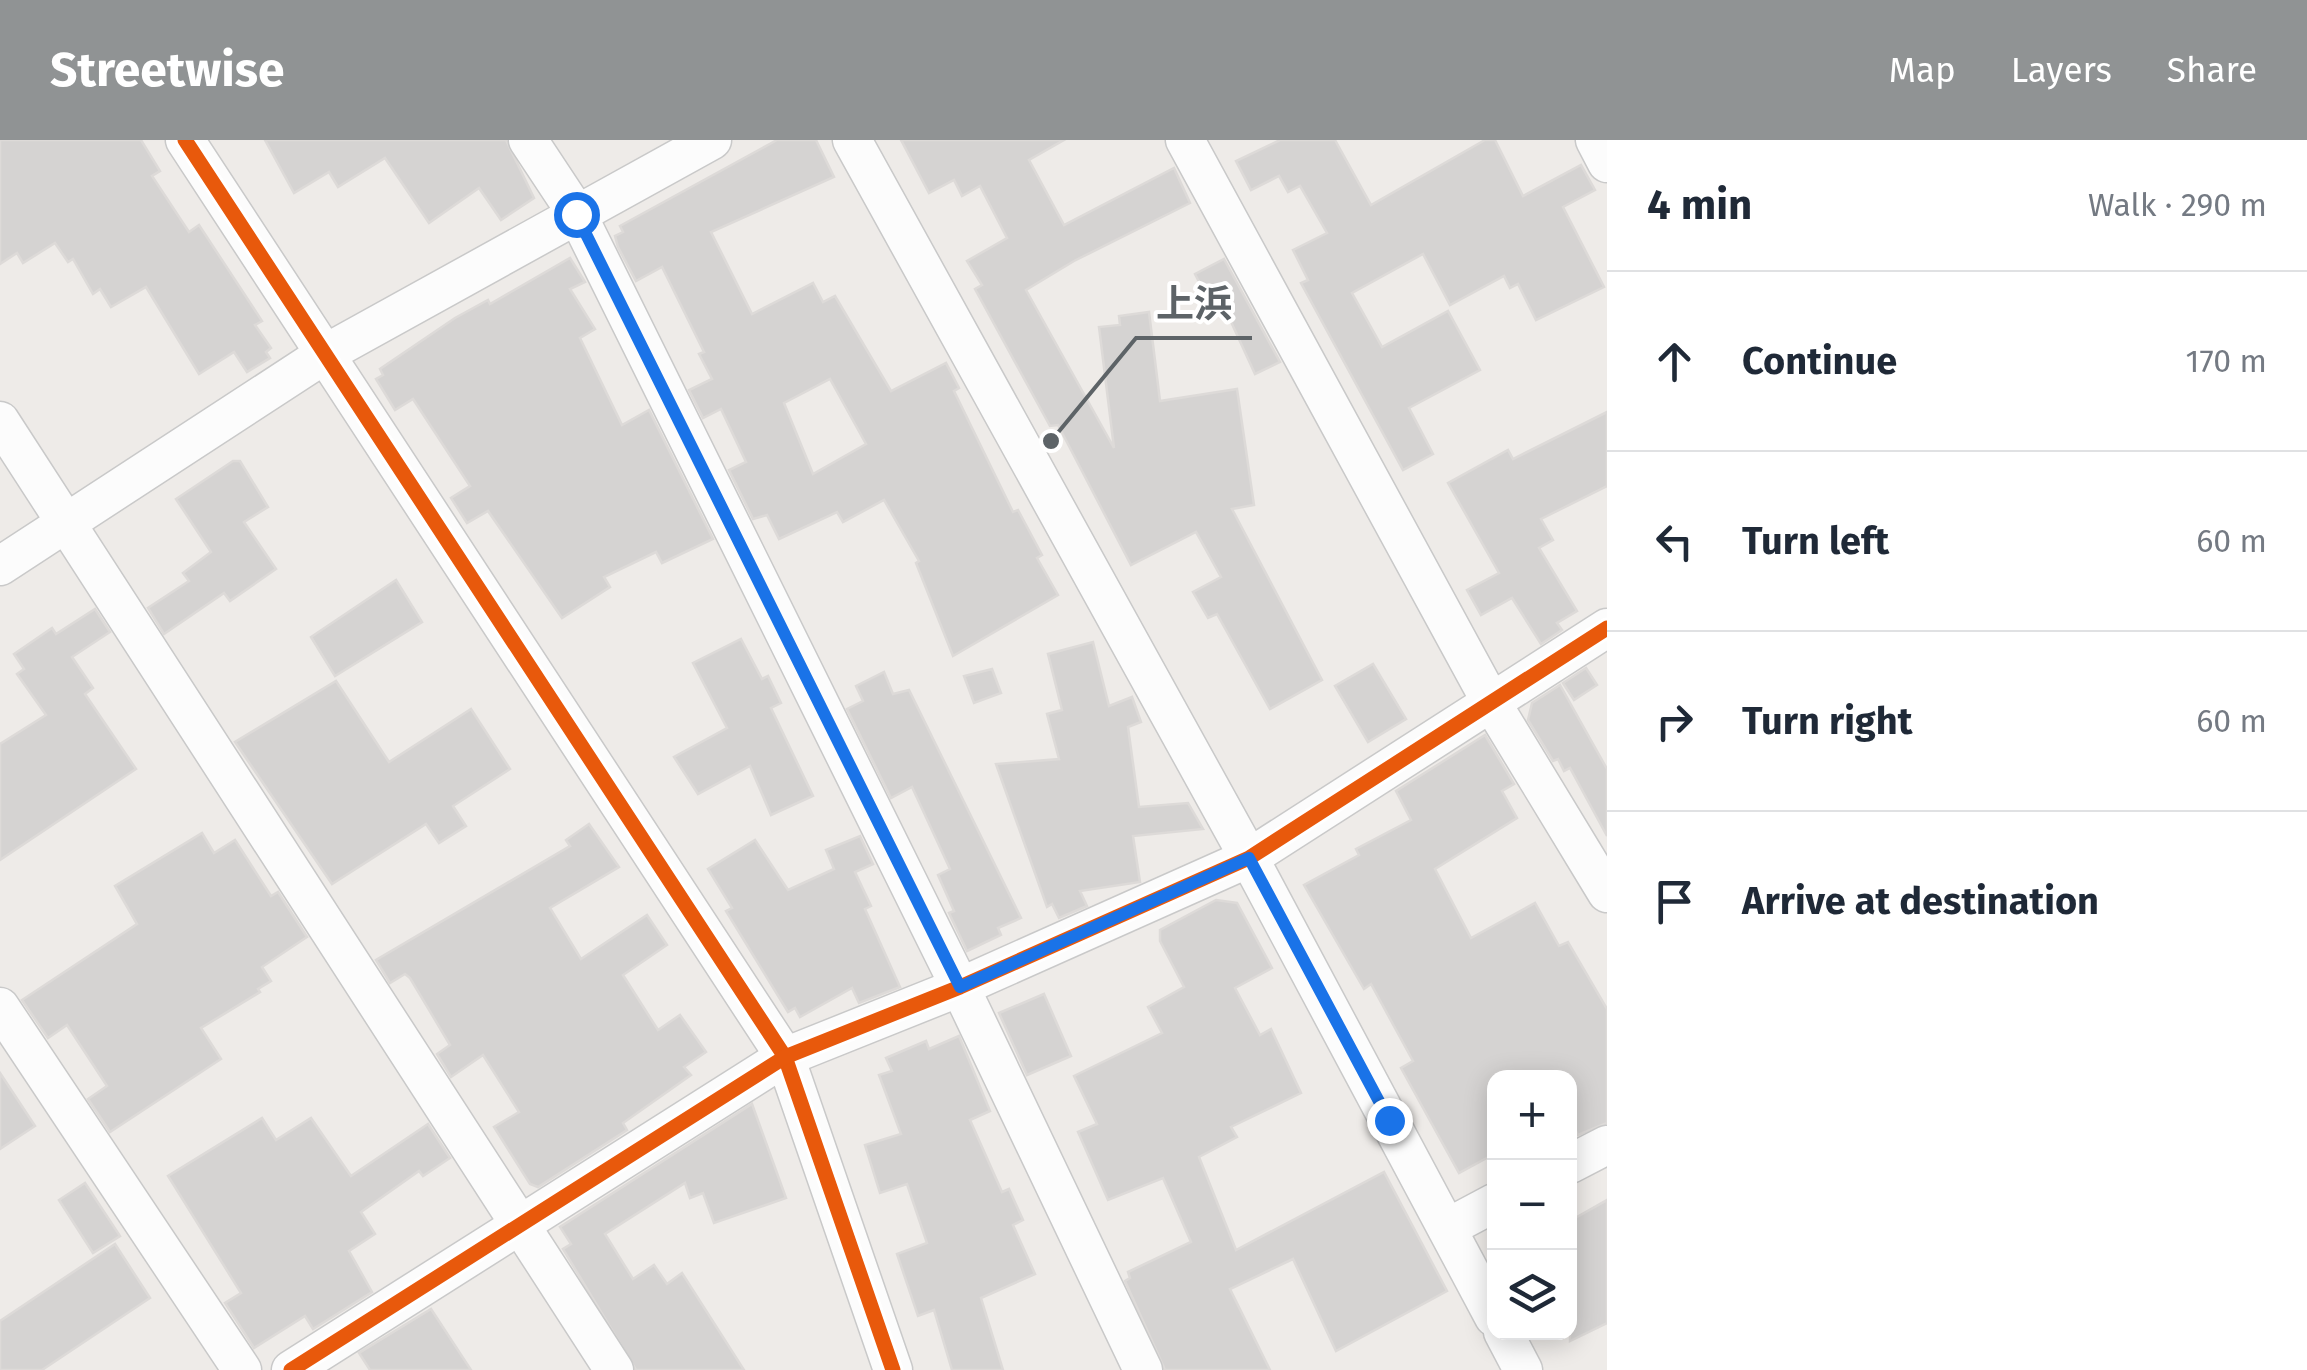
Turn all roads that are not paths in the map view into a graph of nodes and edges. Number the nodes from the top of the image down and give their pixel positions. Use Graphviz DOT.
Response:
graph roads {
  1 [pos="185,140"];
  2 [pos="528,140"];
  3 [pos="712,140"];
  4 [pos="852,140"];
  5 [pos="1185,140"];
  6 [pos="1595,140"];
  7 [pos="1607,163"];
  8 [pos="576,214"];
  9 [pos="325,354"];
  10 [pos="0,421"];
  11 [pos="67,524"];
  12 [pos="0,566"];
  13 [pos="1607,628"];
  14 [pos="1491,702"];
  15 [pos="1249,858"];
  16 [pos="1607,893"];
  17 [pos="960,987"];
  18 [pos="0,1007"];
  19 [pos="785,1058"];
  20 [pos="1607,1145"];
  21 [pos="1577,1160"];
  22 [pos="1487,1208"];
  23 [pos="520,1224"];
  24 [pos="1447,1228"];
  25 [pos="1487,1304"];
  26 [pos="1506,1340"];
  27 [pos="242,1370"];
  28 [pos="290,1370"];
  29 [pos="614,1370"];
  30 [pos="893,1370"];
  31 [pos="1143,1370"];
  32 [pos="1522,1370"];
  1 -- 9 [label="street"];
  2 -- 8 [label="street"];
  3 -- 8 [label="street"];
  4 -- 15 [label="street"];
  5 -- 14 [label="street"];
  6 -- 7 [label="street"];
  8 -- 9 [label="street"];
  8 -- 17 [label="street"];
  9 -- 11 [label="street"];
  9 -- 19 [label="street"];
  10 -- 11 [label="street"];
  11 -- 12 [label="street"];
  11 -- 23 [label="street"];
  13 -- 14 [label="street"];
  14 -- 15 [label="street"];
  14 -- 16 [label="street"];
  15 -- 17 [label="street"];
  15 -- 24 [label="street"];
  17 -- 19 [label="street"];
  17 -- 31 [label="street"];
  18 -- 27 [label="street"];
  19 -- 23 [label="street"];
  19 -- 30 [label="street"];
  20 -- 21 [label="street"];
  22 -- 24 [label="street"];
  23 -- 28 [label="street"];
  23 -- 29 [label="street"];
  24 -- 25 [label="street"];
  26 -- 32 [label="street"];
}
